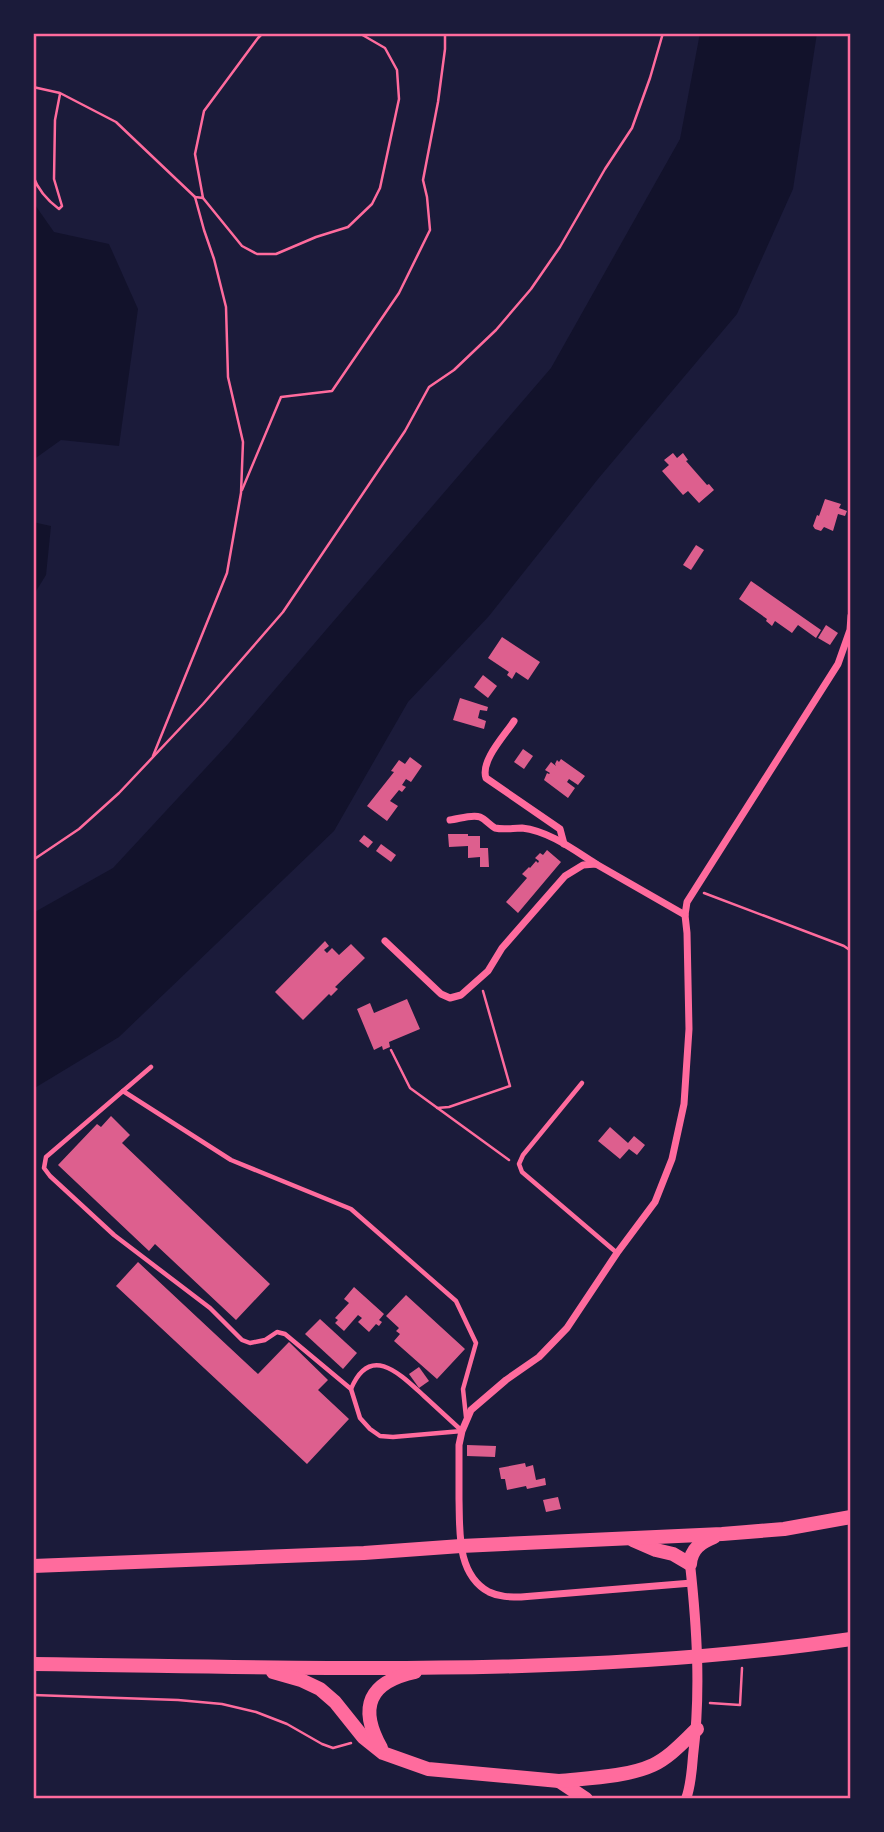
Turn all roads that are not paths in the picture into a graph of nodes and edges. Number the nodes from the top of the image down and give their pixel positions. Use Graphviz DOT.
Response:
graph roads {
  1 [pos="851,616"];
  2 [pos="514,722"];
  3 [pos="450,820"];
  4 [pos="564,844"];
  5 [pos="596,864"];
  6 [pos="685,915"];
  7 [pos="385,941"];
  8 [pos="151,1067"];
  9 [pos="582,1083"];
  10 [pos="123,1091"];
  11 [pos="617,1252"];
  12 [pos="351,1389"];
  13 [pos="466,1419"];
  14 [pos="462,1431"];
  15 [pos="851,1517"];
  16 [pos="722,1534"];
  17 [pos="629,1539"];
  18 [pos="461,1546"];
  19 [pos="690,1564"];
  20 [pos="33,1566"];
  21 [pos="692,1583"];
  22 [pos="851,1639"];
  23 [pos="33,1664"];
  24 [pos="230,1666"];
  25 [pos="439,1668"];
  26 [pos="696,1729"];
  27 [pos="383,1753"];
  28 [pos="559,1781"];
  29 [pos="586,1799"];
  30 [pos="686,1799"];
  1 -- 6 [label="street"];
  2 -- 4 [label="street"];
  3 -- 4 [label="street"];
  4 -- 5 [label="street"];
  5 -- 6 [label="street"];
  5 -- 7 [label="street"];
  6 -- 11 [label="street"];
  8 -- 10 [label="lane"];
  9 -- 11 [label="lane"];
  10 -- 12 [label="lane"];
  10 -- 13 [label="lane"];
  11 -- 13 [label="street"];
  12 -- 14 [label="lane"];
  12 -- 14 [label="lane"];
  13 -- 14 [label="street"];
  14 -- 18 [label="street"];
  15 -- 16 [label="highway"];
  16 -- 17 [label="highway"];
  16 -- 19 [label="highway"];
  17 -- 18 [label="highway"];
  17 -- 19 [label="highway"];
  18 -- 20 [label="highway"];
  18 -- 21 [label="street"];
  19 -- 21 [label="street"];
  21 -- 26 [label="street"];
  22 -- 25 [label="highway"];
  23 -- 24 [label="highway"];
  24 -- 25 [label="highway"];
  24 -- 27 [label="highway"];
  25 -- 27 [label="highway"];
  26 -- 28 [label="highway"];
  26 -- 30 [label="street"];
  27 -- 28 [label="highway"];
  28 -- 29 [label="highway"];
}
